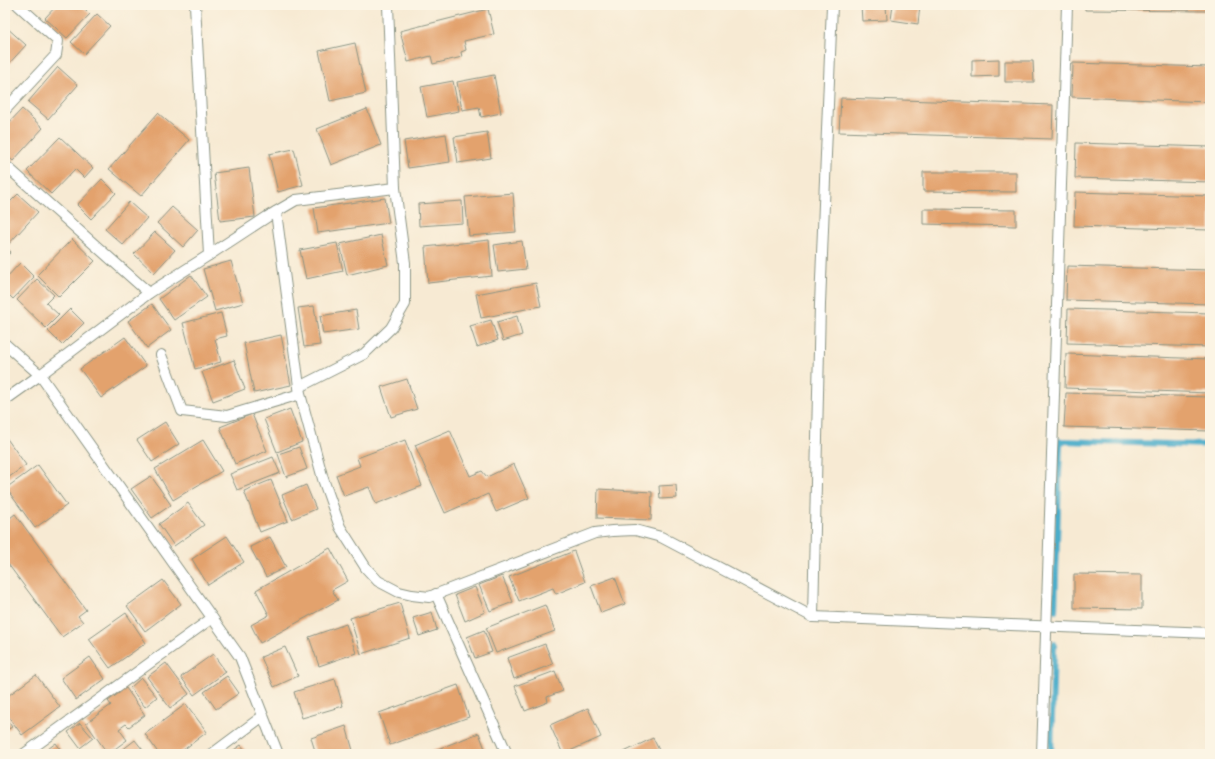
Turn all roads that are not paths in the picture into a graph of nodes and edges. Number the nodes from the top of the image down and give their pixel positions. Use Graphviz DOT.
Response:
graph roads {
  1 [pos="18,5"];
  2 [pos="195,5"];
  3 [pos="388,5"];
  4 [pos="832,5"];
  5 [pos="1067,5"];
  6 [pos="5,110"];
  7 [pos="5,166"];
  8 [pos="395,188"];
  9 [pos="276,212"];
  10 [pos="209,255"];
  11 [pos="149,293"];
  12 [pos="5,344"];
  13 [pos="161,355"];
  14 [pos="40,375"];
  15 [pos="300,391"];
  16 [pos="5,400"];
  17 [pos="436,594"];
  18 [pos="813,617"];
  19 [pos="212,618"];
  20 [pos="1046,627"];
  21 [pos="1210,633"];
  22 [pos="263,716"];
  23 [pos="24,754"];
  24 [pos="212,754"];
  25 [pos="278,754"];
  26 [pos="507,754"];
  27 [pos="1042,754"];
  1 -- 6 [label="lane"];
  2 -- 10 [label="lane"];
  3 -- 8 [label="lane"];
  4 -- 18 [label="lane"];
  5 -- 20 [label="lane"];
  7 -- 11 [label="lane"];
  8 -- 9 [label="lane"];
  8 -- 15 [label="lane"];
  9 -- 10 [label="lane"];
  9 -- 15 [label="lane"];
  10 -- 11 [label="lane"];
  11 -- 14 [label="lane"];
  12 -- 14 [label="lane"];
  13 -- 15 [label="lane"];
  14 -- 16 [label="lane"];
  14 -- 19 [label="lane"];
  15 -- 17 [label="lane"];
  17 -- 18 [label="lane"];
  17 -- 26 [label="lane"];
  18 -- 20 [label="lane"];
  19 -- 22 [label="lane"];
  19 -- 23 [label="lane"];
  20 -- 21 [label="lane"];
  20 -- 27 [label="lane"];
  22 -- 24 [label="lane"];
  22 -- 25 [label="lane"];
}
